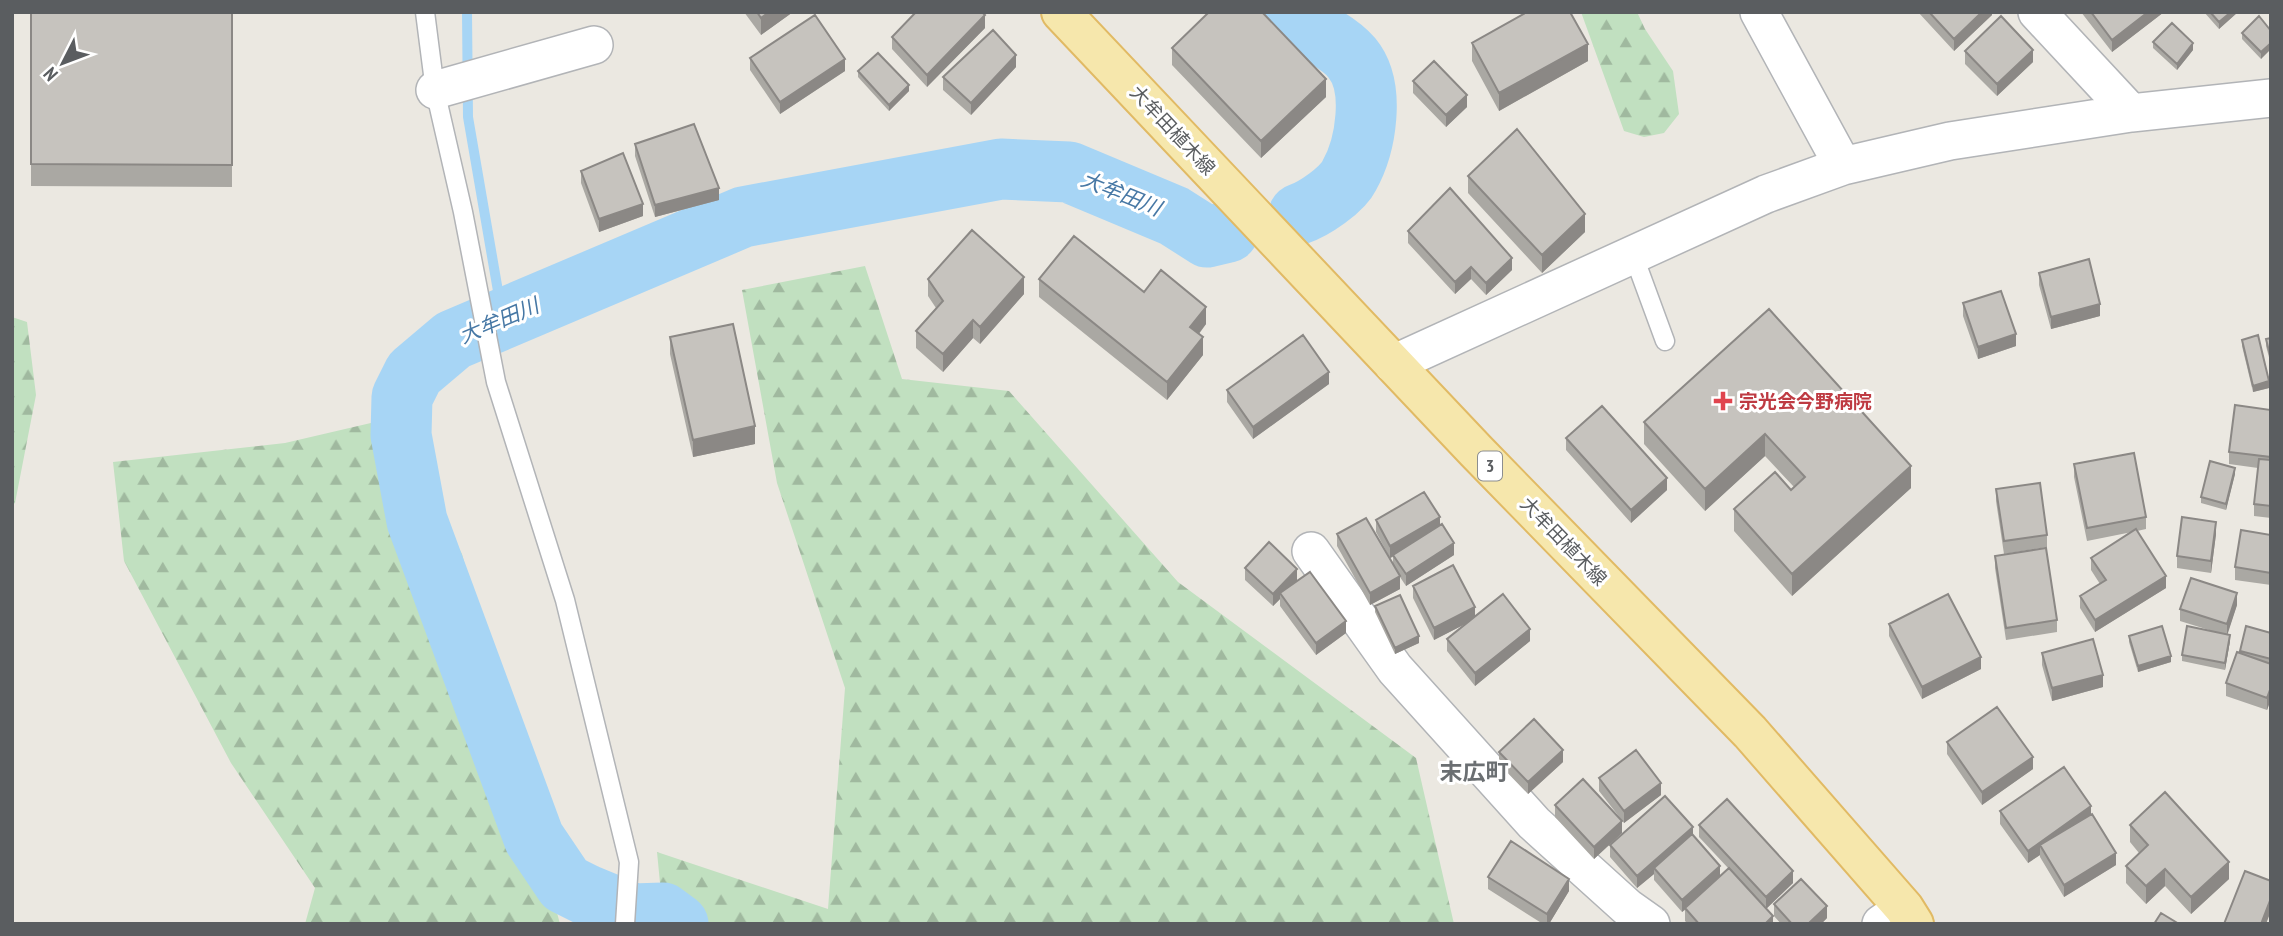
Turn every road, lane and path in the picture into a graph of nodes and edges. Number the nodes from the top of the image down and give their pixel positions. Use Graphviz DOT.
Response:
graph roads {
  1 [pos="425,12"];
  2 [pos="1061,12"];
  3 [pos="1759,12"];
  4 [pos="2037,12"];
  5 [pos="594,45"];
  6 [pos="435,90"];
  7 [pos="2271,98"];
  8 [pos="2131,113"];
  9 [pos="1843,166"];
  10 [pos="1633,254"];
  11 [pos="1665,341"];
  12 [pos="1394,364"];
  13 [pos="1311,551"];
  14 [pos="1900,919"];
  15 [pos="625,924"];
  16 [pos="1651,924"];
  1 -- 6 [label="lane"];
  2 -- 12 [label="main road, 大牟田植木線 / 3"];
  3 -- 9 [label="street"];
  4 -- 8 [label="street"];
  5 -- 6 [label="street"];
  6 -- 15 [label="lane"];
  7 -- 8 [label="street"];
  8 -- 9 [label="street"];
  9 -- 10 [label="street"];
  10 -- 11 [label="lane"];
  10 -- 12 [label="street"];
  12 -- 14 [label="main road, 大牟田植木線 / 3"];
  13 -- 16 [label="street"];
}
